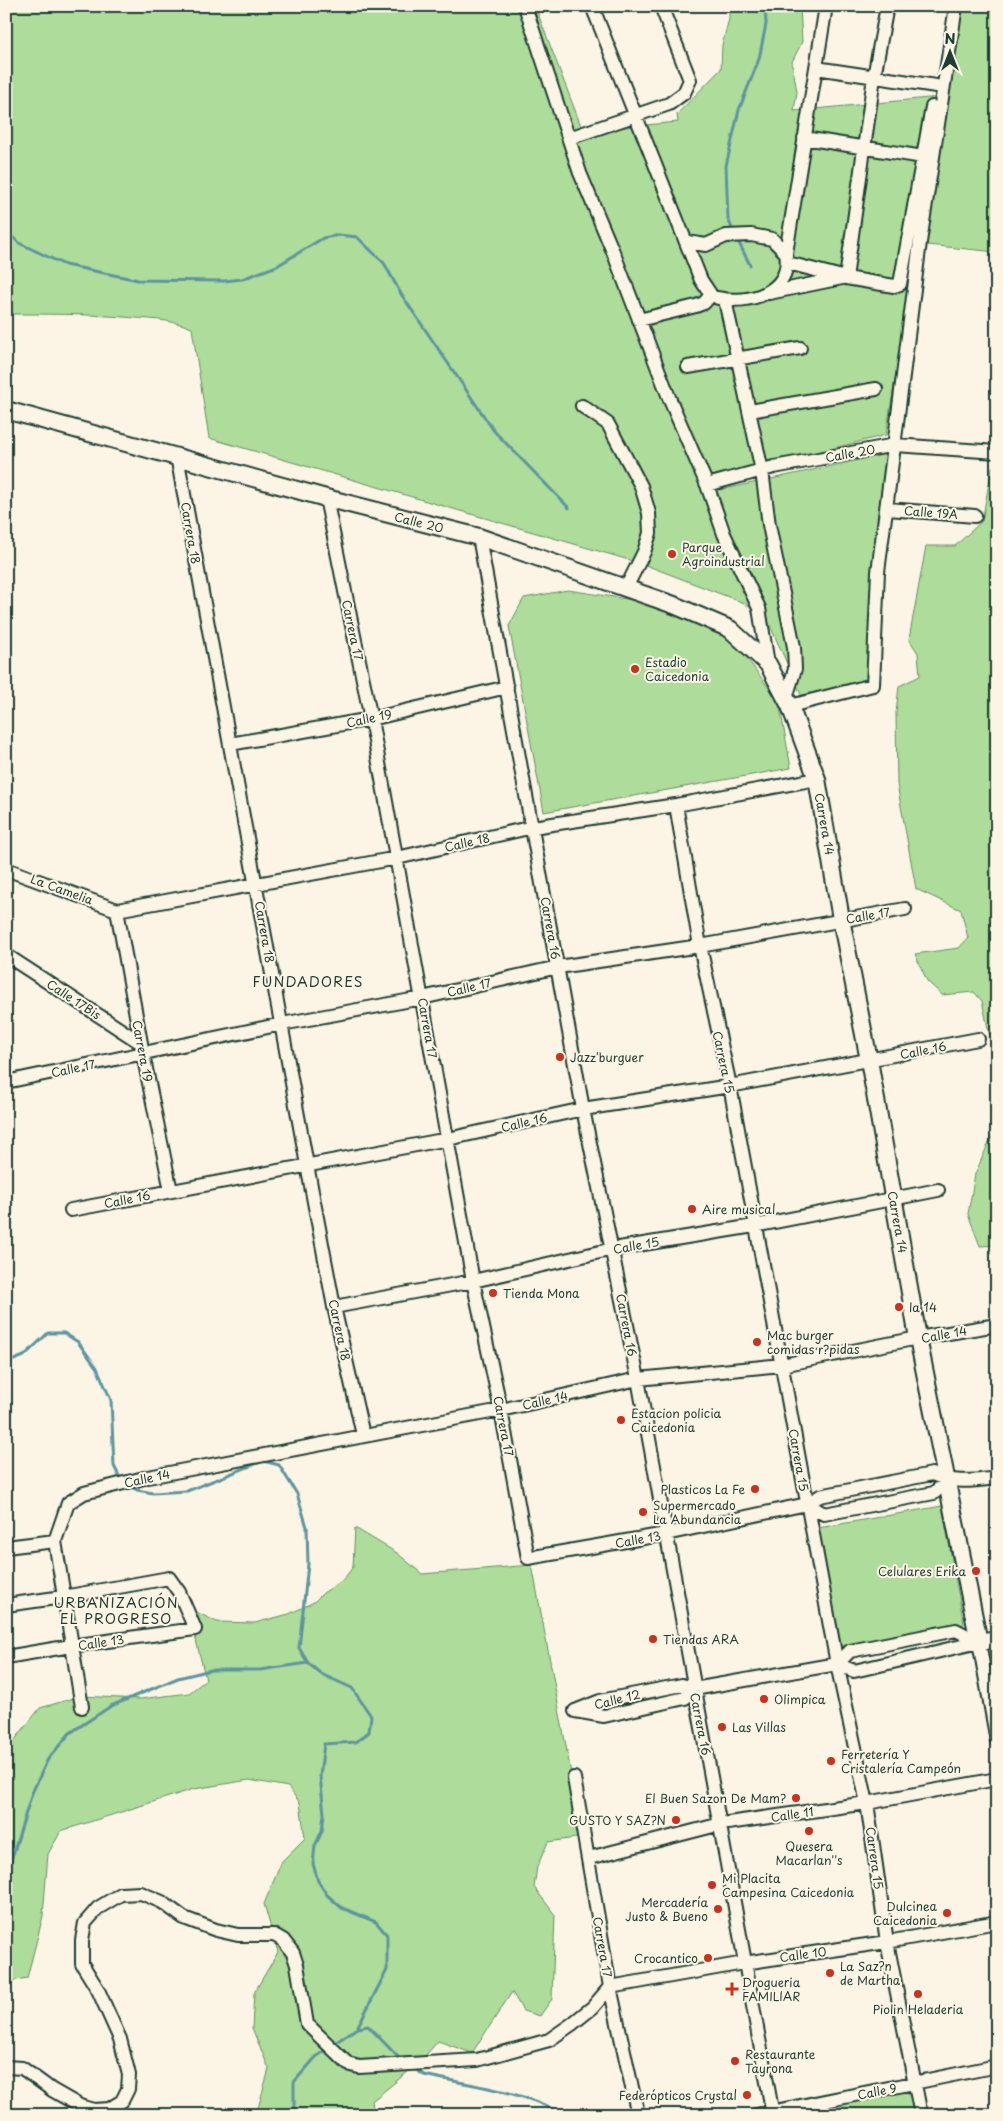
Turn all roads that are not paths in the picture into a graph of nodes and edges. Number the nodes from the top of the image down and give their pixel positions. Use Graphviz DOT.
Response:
graph roads {
  1 [pos="525,6"];
  2 [pos="592,6"];
  3 [pos="661,6"];
  4 [pos="826,6"];
  5 [pos="887,6"];
  6 [pos="949,6"];
  7 [pos="956,6"];
  8 [pos="816,68"];
  9 [pos="874,77"];
  10 [pos="936,86"];
  11 [pos="636,114"];
  12 [pos="569,138"];
  13 [pos="804,138"];
  14 [pos="864,147"];
  15 [pos="922,157"];
  16 [pos="789,231"];
  17 [pos="772,239"];
  18 [pos="687,242"];
  19 [pos="706,245"];
  20 [pos="787,258"];
  21 [pos="696,266"];
  22 [pos="846,278"];
  23 [pos="766,294"];
  24 [pos="711,295"];
  25 [pos="726,300"];
  26 [pos="639,320"];
  27 [pos="800,348"];
  28 [pos="739,358"];
  29 [pos="688,367"];
  30 [pos="876,389"];
  31 [pos="582,406"];
  32 [pos="6,410"];
  33 [pos="750,412"];
  34 [pos="895,445"];
  35 [pos="997,452"];
  36 [pos="177,456"];
  37 [pos="762,470"];
  38 [pos="707,485"];
  39 [pos="326,498"];
  40 [pos="888,509"];
  41 [pos="975,516"];
  42 [pos="478,537"];
  43 [pos="626,588"];
  44 [pos="768,664"];
  45 [pos="507,687"];
  46 [pos="788,702"];
  47 [pos="371,719"];
  48 [pos="230,744"];
  49 [pos="817,779"];
  50 [pos="676,805"];
  51 [pos="533,827"];
  52 [pos="398,858"];
  53 [pos="6,869"];
  54 [pos="256,884"];
  55 [pos="905,909"];
  56 [pos="118,910"];
  57 [pos="841,919"];
  58 [pos="700,946"];
  59 [pos="6,955"];
  60 [pos="558,967"];
  61 [pos="422,998"];
  62 [pos="282,1024"];
  63 [pos="978,1039"];
  64 [pos="142,1048"];
  65 [pos="869,1060"];
  66 [pos="6,1082"];
  67 [pos="730,1086"];
  68 [pos="583,1109"];
  69 [pos="448,1139"];
  70 [pos="307,1166"];
  71 [pos="938,1190"];
  72 [pos="171,1191"];
  73 [pos="894,1198"];
  74 [pos="71,1210"];
  75 [pos="754,1226"];
  76 [pos="613,1249"];
  77 [pos="473,1281"];
  78 [pos="334,1307"];
  79 [pos="997,1325"];
  80 [pos="918,1338"];
  81 [pos="782,1365"];
  82 [pos="638,1379"];
  83 [pos="501,1410"];
  84 [pos="363,1435"];
  85 [pos="997,1478"];
  86 [pos="947,1481"];
  87 [pos="807,1504"];
  88 [pos="666,1534"];
  89 [pos="55,1541"];
  90 [pos="6,1547"];
  91 [pos="528,1558"];
  92 [pos="63,1597"];
  93 [pos="6,1605"];
  94 [pos="997,1638"];
  95 [pos="978,1642"];
  96 [pos="71,1646"];
  97 [pos="6,1657"];
  98 [pos="837,1664"];
  99 [pos="694,1689"];
  100 [pos="82,1707"];
  101 [pos="997,1741"];
  102 [pos="574,1778"];
  103 [pos="997,1778"];
  104 [pos="867,1803"];
  105 [pos="721,1824"];
  106 [pos="589,1858"];
  107 [pos="997,1922"];
  108 [pos="887,1942"];
  109 [pos="744,1963"];
  110 [pos="610,1987"];
  111 [pos="6,2066"];
  112 [pos="997,2066"];
  113 [pos="916,2084"];
  114 [pos="773,2113"];
  115 [pos="638,2115"];
  116 [pos="756,2115"];
  117 [pos="921,2115"];
  1 -- 12 [label="street"];
  2 -- 11 [label="street"];
  3 -- 11 [label="street"];
  4 -- 8 [label="street"];
  5 -- 9 [label="street"];
  6 -- 10 [label="street"];
  7 -- 34 [label="street"];
  8 -- 9 [label="street"];
  8 -- 13 [label="street"];
  9 -- 10 [label="street"];
  9 -- 14 [label="street"];
  10 -- 15 [label="street"];
  11 -- 12 [label="street"];
  11 -- 18 [label="street"];
  12 -- 26 [label="street"];
  13 -- 14 [label="street"];
  13 -- 16 [label="street"];
  14 -- 15 [label="street"];
  14 -- 22 [label="street"];
  15 -- 22 [label="street"];
  16 -- 17 [label="street"];
  16 -- 20 [label="street"];
  17 -- 19 [label="street"];
  17 -- 20 [label="street"];
  18 -- 19 [label="street"];
  18 -- 21 [label="street"];
  19 -- 21 [label="street"];
  20 -- 22 [label="street"];
  20 -- 23 [label="street"];
  21 -- 24 [label="street"];
  22 -- 23 [label="street"];
  23 -- 25 [label="street"];
  24 -- 25 [label="street"];
  24 -- 26 [label="street"];
  25 -- 28 [label="street"];
  26 -- 38 [label="street"];
  27 -- 28 [label="street"];
  28 -- 29 [label="street"];
  28 -- 33 [label="street"];
  30 -- 33 [label="street"];
  31 -- 43 [label="street"];
  32 -- 36 [label="main road, Calle 20"];
  33 -- 37 [label="street"];
  34 -- 35 [label="street, Calle 20"];
  34 -- 37 [label="street, Calle 20"];
  34 -- 40 [label="street"];
  36 -- 39 [label="main road, Calle 20"];
  36 -- 48 [label="street, Carrera 18"];
  37 -- 38 [label="street, Calle 20"];
  37 -- 46 [label="street"];
  38 -- 44 [label="street"];
  39 -- 42 [label="main road, Calle 20"];
  39 -- 47 [label="street, Carrera 17"];
  40 -- 41 [label="street, Calle 19A"];
  40 -- 46 [label="street"];
  42 -- 43 [label="main road, Calle 20"];
  42 -- 45 [label="street, Carrera 16"];
  43 -- 44 [label="main road, Calle 20"];
  44 -- 46 [label="main road, Calle 20"];
  45 -- 47 [label="street, Calle 19"];
  45 -- 51 [label="street, Carrera 16"];
  46 -- 49 [label="main road, Carrera 14"];
  47 -- 48 [label="street, Calle 19"];
  47 -- 52 [label="street, Carrera 17"];
  48 -- 54 [label="street, Carrera 18"];
  49 -- 50 [label="street, Calle 18"];
  49 -- 57 [label="main road, Carrera 14"];
  50 -- 51 [label="street, Calle 18"];
  50 -- 58 [label="street, Carrera 15"];
  51 -- 52 [label="street, Calle 18"];
  51 -- 60 [label="street, Carrera 16"];
  52 -- 54 [label="street, Calle 18"];
  52 -- 61 [label="street, Carrera 17"];
  53 -- 56 [label="street, La Camelia"];
  54 -- 56 [label="street, Calle 18"];
  54 -- 62 [label="street, Carrera 18"];
  55 -- 57 [label="street, Calle 17"];
  56 -- 64 [label="street, Carrera 19"];
  57 -- 58 [label="street, Calle 17"];
  57 -- 65 [label="main road, Carrera 14"];
  58 -- 60 [label="street, Calle 17"];
  58 -- 67 [label="street, Carrera 15"];
  59 -- 64 [label="street, Calle 17Bis"];
  60 -- 61 [label="street, Calle 17"];
  60 -- 68 [label="street, Carrera 16"];
  61 -- 62 [label="street, Calle 17"];
  61 -- 69 [label="street, Carrera 17"];
  62 -- 64 [label="street, Calle 17"];
  62 -- 70 [label="street, Carrera 18"];
  63 -- 65 [label="street, Calle 16"];
  64 -- 66 [label="street, Calle 17"];
  64 -- 72 [label="street, Carrera 19"];
  65 -- 67 [label="street, Calle 16"];
  65 -- 73 [label="main road, Carrera 14"];
  67 -- 68 [label="street, Calle 16"];
  67 -- 75 [label="street, Carrera 15"];
  68 -- 69 [label="street, Calle 16"];
  68 -- 76 [label="street, Carrera 16"];
  69 -- 70 [label="street, Calle 16"];
  69 -- 77 [label="street, Carrera 17"];
  70 -- 72 [label="street, Calle 16"];
  70 -- 78 [label="street, Carrera 18"];
  71 -- 73 [label="street, Calle 15"];
  72 -- 74 [label="street, Calle 16"];
  73 -- 75 [label="street, Calle 15"];
  73 -- 80 [label="main road, Carrera 14"];
  75 -- 76 [label="street, Calle 15"];
  75 -- 81 [label="street, Carrera 15"];
  76 -- 77 [label="street, Calle 15"];
  76 -- 82 [label="street, Carrera 16"];
  77 -- 78 [label="street, Calle 15"];
  77 -- 83 [label="street, Carrera 17"];
  78 -- 84 [label="street, Carrera 18"];
  79 -- 80 [label="street, Calle 14"];
  80 -- 81 [label="street, Calle 14"];
  80 -- 86 [label="main road, Carrera 14"];
  81 -- 82 [label="street, Calle 14"];
  81 -- 87 [label="street, Carrera 15"];
  82 -- 83 [label="street, Calle 14"];
  82 -- 88 [label="street, Carrera 16"];
  83 -- 84 [label="street, Calle 14"];
  83 -- 91 [label="street, Carrera 17"];
  84 -- 89 [label="street, Calle 14"];
  85 -- 86 [label="street, Calle 13"];
  86 -- 87 [label="street, Calle 13"];
  86 -- 87 [label="street"];
  86 -- 95 [label="main road, Carrera 14"];
  87 -- 88 [label="street, Calle 13"];
  87 -- 98 [label="street, Carrera 15"];
  88 -- 91 [label="street, Calle 13"];
  88 -- 99 [label="street, Carrera 16"];
  89 -- 90 [label="street"];
  89 -- 92 [label="street"];
  92 -- 93 [label="street"];
  92 -- 96 [label="street"];
  92 -- 96 [label="street, Calle 13"];
  94 -- 95 [label="main road, Calle 12"];
  95 -- 98 [label="street, Calle 12"];
  95 -- 98 [label="street, Calle 12"];
  95 -- 101 [label="street, Carrera 14"];
  96 -- 97 [label="street, Calle 13"];
  96 -- 100 [label="street"];
  98 -- 99 [label="street, Calle 12"];
  98 -- 104 [label="street, Carrera 15"];
  99 -- 99 [label="street, Calle 12"];
  99 -- 105 [label="street, Carrera 16"];
  102 -- 106 [label="street, Carrera 17"];
  103 -- 104 [label="street, Calle 11"];
  104 -- 105 [label="street, Calle 11"];
  104 -- 108 [label="street, Carrera 15"];
  105 -- 106 [label="street, Calle 11"];
  105 -- 109 [label="street, Carrera 16"];
  106 -- 110 [label="street, Carrera 17"];
  107 -- 108 [label="street, Calle 10"];
  108 -- 109 [label="street, Calle 10"];
  108 -- 113 [label="street, Carrera 15"];
  109 -- 110 [label="street, Calle 10"];
  109 -- 114 [label="street, Carrera 16"];
  110 -- 111 [label="street"];
  110 -- 115 [label="street, Carrera 17"];
  112 -- 113 [label="street, Calle 9"];
  113 -- 114 [label="street, Calle 9"];
  113 -- 117 [label="street, Carrera 15"];
  114 -- 116 [label="street, Calle 9"];
}
